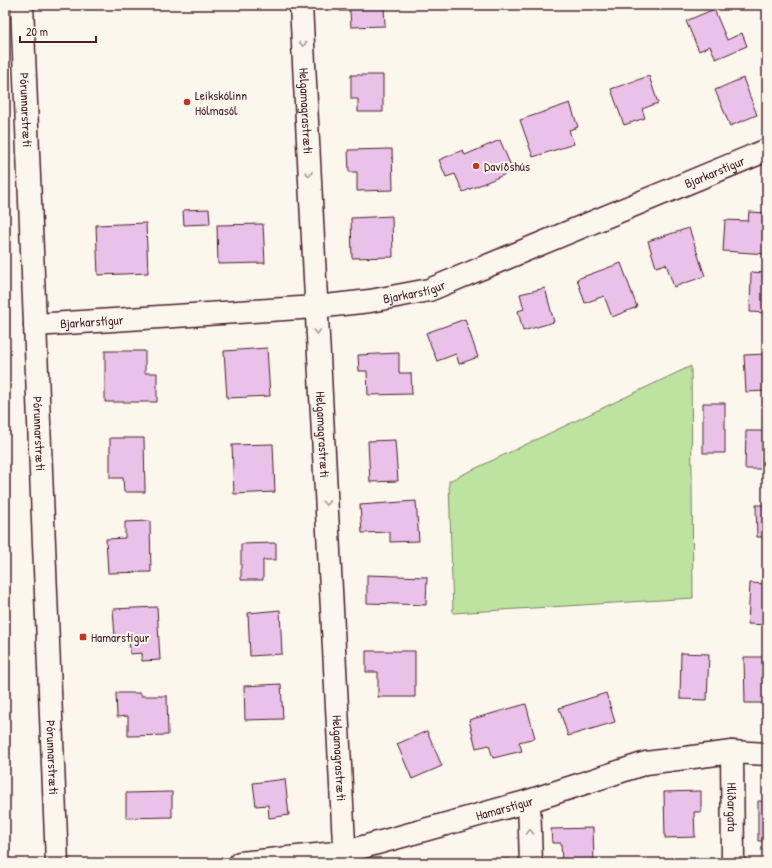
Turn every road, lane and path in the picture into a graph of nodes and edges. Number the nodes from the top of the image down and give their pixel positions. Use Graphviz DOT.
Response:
graph roads {
  1 [pos="22,5"];
  2 [pos="301,5"];
  3 [pos="767,150"];
  4 [pos="316,307"];
  5 [pos="35,325"];
  6 [pos="732,752"];
  7 [pos="767,754"];
  8 [pos="528,801"];
  9 [pos="345,857"];
  10 [pos="57,863"];
  11 [pos="240,863"];
  12 [pos="531,863"];
  13 [pos="733,863"];
  1 -- 5 [label="street, Þórunnarstræti"];
  2 -- 4 [label="street, Helgamagrastræti, one-way"];
  3 -- 4 [label="street, Bjarkarstígur"];
  4 -- 5 [label="street, Bjarkarstígur"];
  4 -- 9 [label="street, Helgamagrastræti, one-way"];
  5 -- 10 [label="street, Þórunnarstræti"];
  6 -- 7 [label="street, Hamarstígur"];
  6 -- 8 [label="street, Hamarstígur"];
  6 -- 13 [label="street, Hlíðargata"];
  8 -- 9 [label="street, Hamarstígur"];
  12 -- 8 [label="street, one-way"];
  9 -- 11 [label="street, Hamarstígur"];
}
